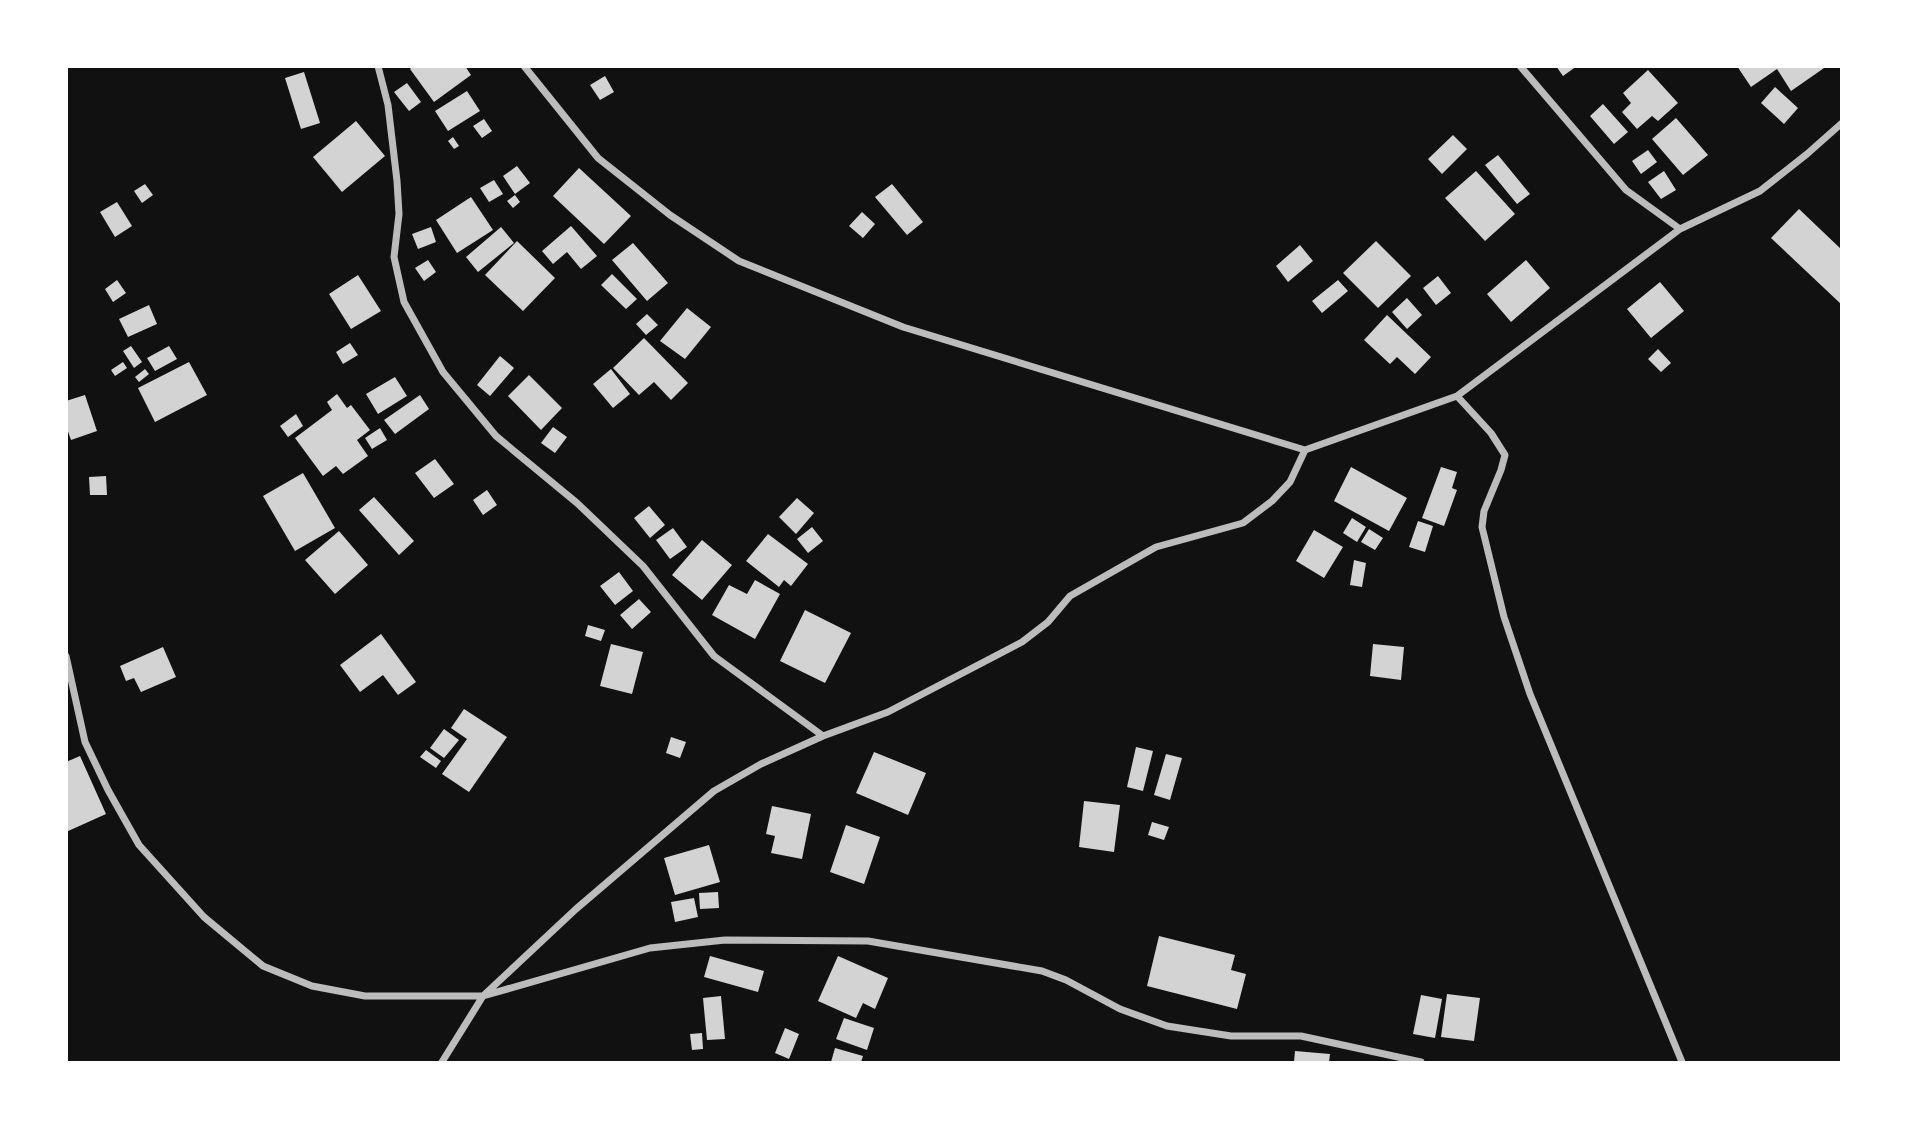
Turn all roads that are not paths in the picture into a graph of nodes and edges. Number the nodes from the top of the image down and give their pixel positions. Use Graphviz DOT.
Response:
graph roads {
  1 [pos="378,66"];
  2 [pos="524,66"];
  3 [pos="1520,66"];
  4 [pos="1842,123"];
  5 [pos="1681,229"];
  6 [pos="1457,396"];
  7 [pos="1304,450"];
  8 [pos="66,656"];
  9 [pos="823,736"];
  10 [pos="483,996"];
  11 [pos="442,1062"];
  12 [pos="1421,1062"];
  13 [pos="1682,1062"];
  1 -- 9 [label="street"];
  2 -- 7 [label="street"];
  3 -- 5 [label="street"];
  4 -- 5 [label="street"];
  5 -- 6 [label="street"];
  6 -- 7 [label="street"];
  6 -- 13 [label="street"];
  7 -- 9 [label="street"];
  8 -- 10 [label="street"];
  9 -- 10 [label="street"];
  10 -- 11 [label="street"];
  10 -- 12 [label="street"];
}
